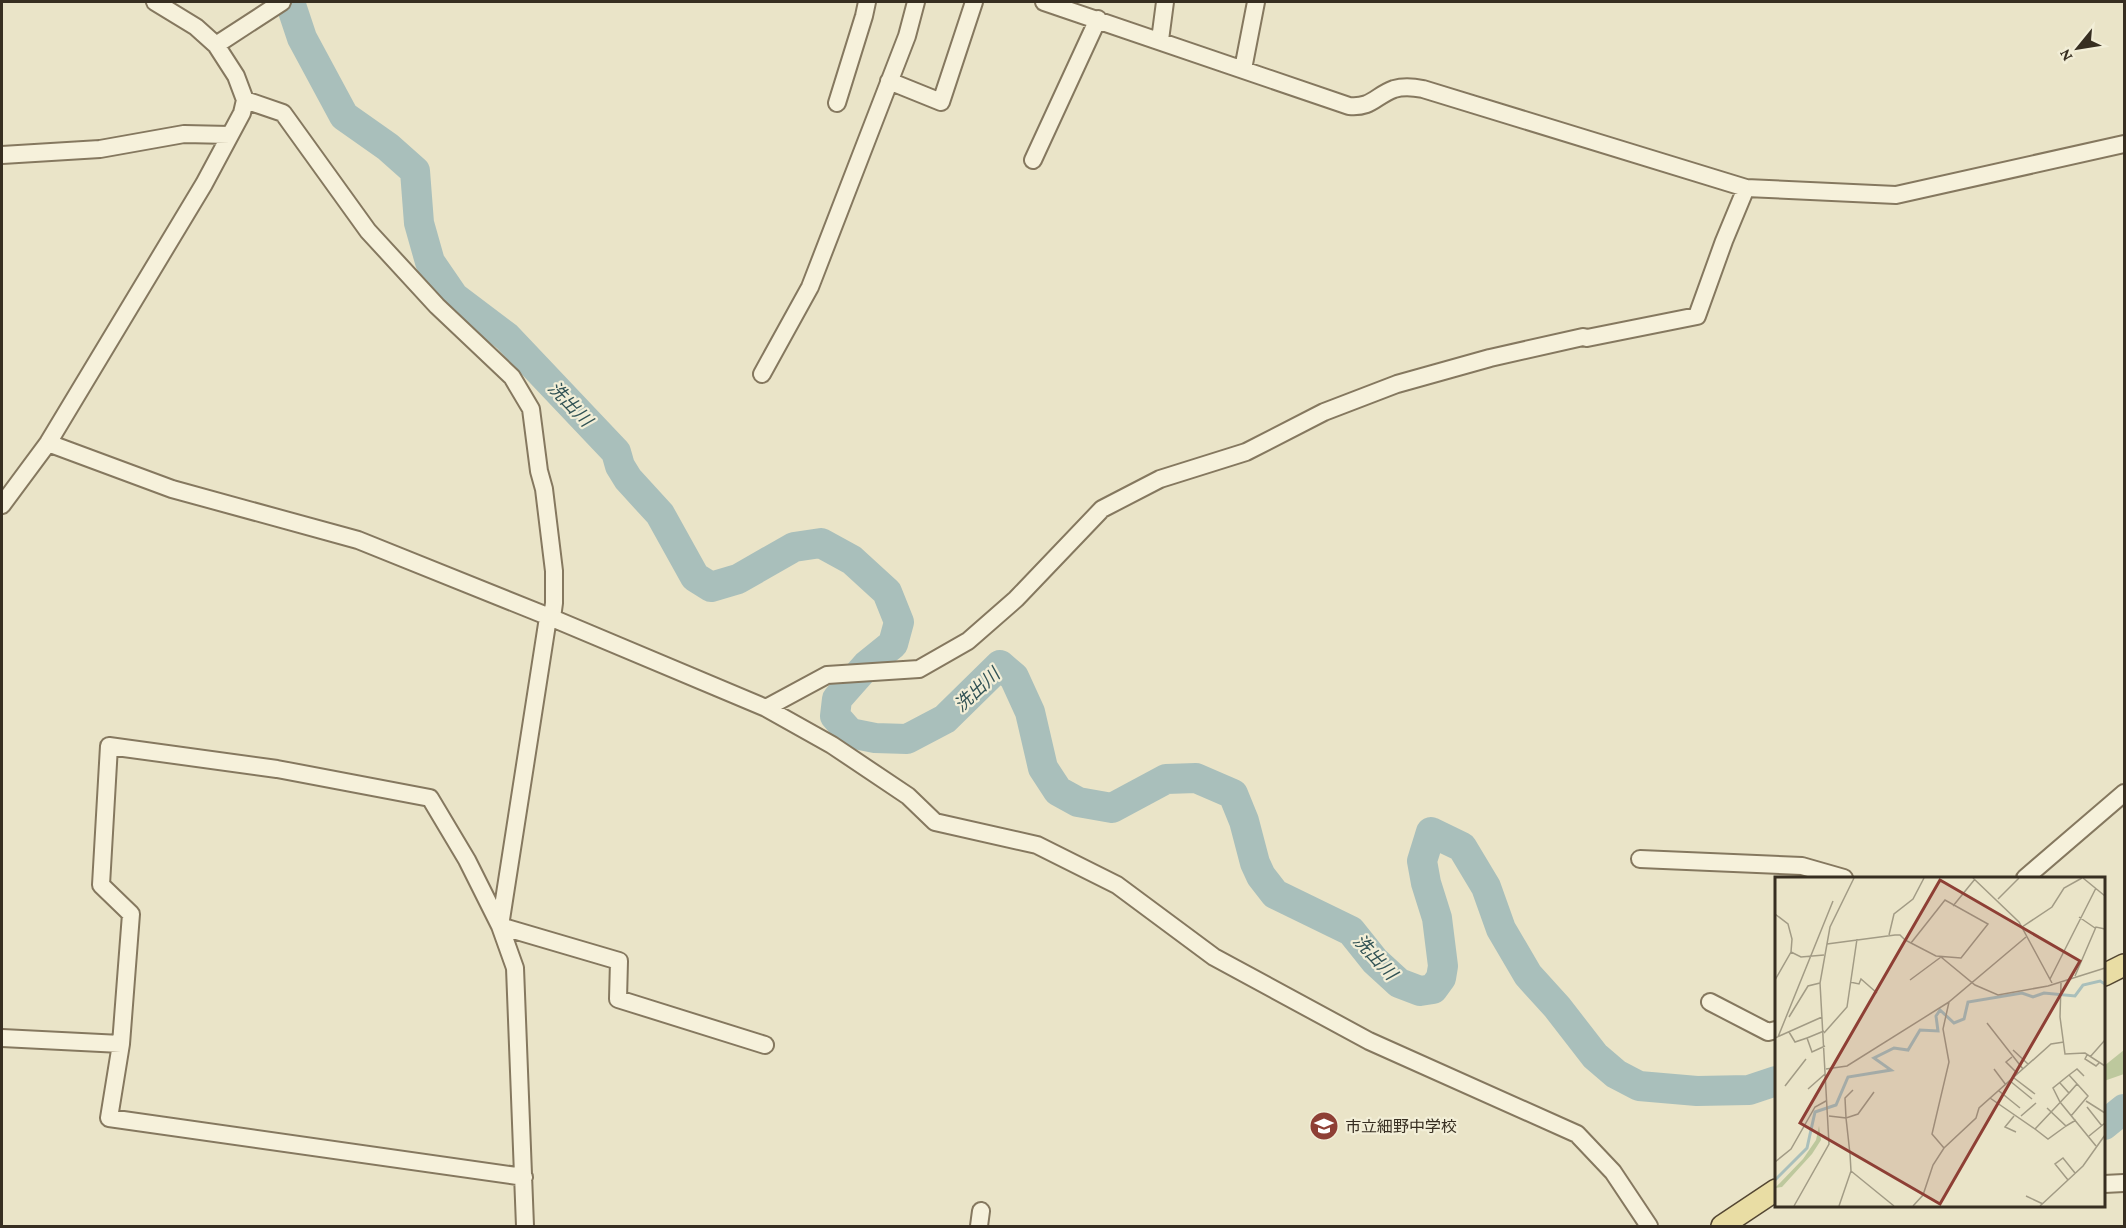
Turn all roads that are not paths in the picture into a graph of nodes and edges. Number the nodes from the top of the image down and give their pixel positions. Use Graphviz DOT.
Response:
graph roads {
  1 [pos="154,2"];
  2 [pos="282,2"];
  3 [pos="867,2"];
  4 [pos="916,2"];
  5 [pos="974,2"];
  6 [pos="1165,2"];
  7 [pos="1256,2"];
  8 [pos="1052,3"];
  9 [pos="1098,19"];
  10 [pos="1160,40"];
  11 [pos="216,45"];
  12 [pos="1243,69"];
  13 [pos="889,81"];
  14 [pos="245,100"];
  15 [pos="837,103"];
  16 [pos="230,135"];
  17 [pos="2124,144"];
  18 [pos="2,155"];
  19 [pos="1033,160"];
  20 [pos="1746,188"];
  21 [pos="762,374"];
  22 [pos="48,443"];
  23 [pos="2,505"];
  24 [pos="552,618"];
  25 [pos="766,708"];
  26 [pos="2124,794"];
  27 [pos="1640,859"];
  28 [pos="1838,877"];
  29 [pos="2027,877"];
  30 [pos="500,926"];
  31 [pos="2124,965"];
  32 [pos="2105,974"];
  33 [pos="1710,1002"];
  34 [pos="1775,1030"];
  35 [pos="2,1038"];
  36 [pos="121,1044"];
  37 [pos="765,1045"];
  38 [pos="524,1177"];
  39 [pos="2124,1183"];
  40 [pos="2105,1184"];
  41 [pos="1775,1191"];
  42 [pos="525,1227"];
  43 [pos="1649,1227"];
  44 [pos="1722,1227"];
  1 -- 11 [label="street"];
  2 -- 11 [label="street"];
  3 -- 15 [label="street"];
  4 -- 13 [label="street"];
  5 -- 13 [label="street"];
  6 -- 10 [label="street"];
  7 -- 12 [label="street"];
  8 -- 9 [label="street"];
  9 -- 10 [label="street"];
  9 -- 19 [label="street"];
  10 -- 12 [label="street"];
  11 -- 14 [label="street"];
  12 -- 20 [label="street"];
  13 -- 21 [label="street"];
  14 -- 16 [label="street"];
  14 -- 24 [label="street"];
  16 -- 18 [label="street"];
  16 -- 22 [label="street"];
  17 -- 20 [label="street"];
  20 -- 25 [label="street"];
  22 -- 23 [label="street"];
  22 -- 24 [label="street"];
  24 -- 25 [label="street"];
  24 -- 30 [label="street"];
  25 -- 43 [label="street"];
  26 -- 29 [label="street"];
  27 -- 28 [label="street"];
  30 -- 36 [label="street"];
  30 -- 37 [label="street"];
  30 -- 38 [label="street"];
  31 -- 32 [label="main road"];
  33 -- 34 [label="street"];
  35 -- 36 [label="street"];
  36 -- 38 [label="street"];
  38 -- 42 [label="street"];
  39 -- 40 [label="street"];
  41 -- 44 [label="main road"];
}
